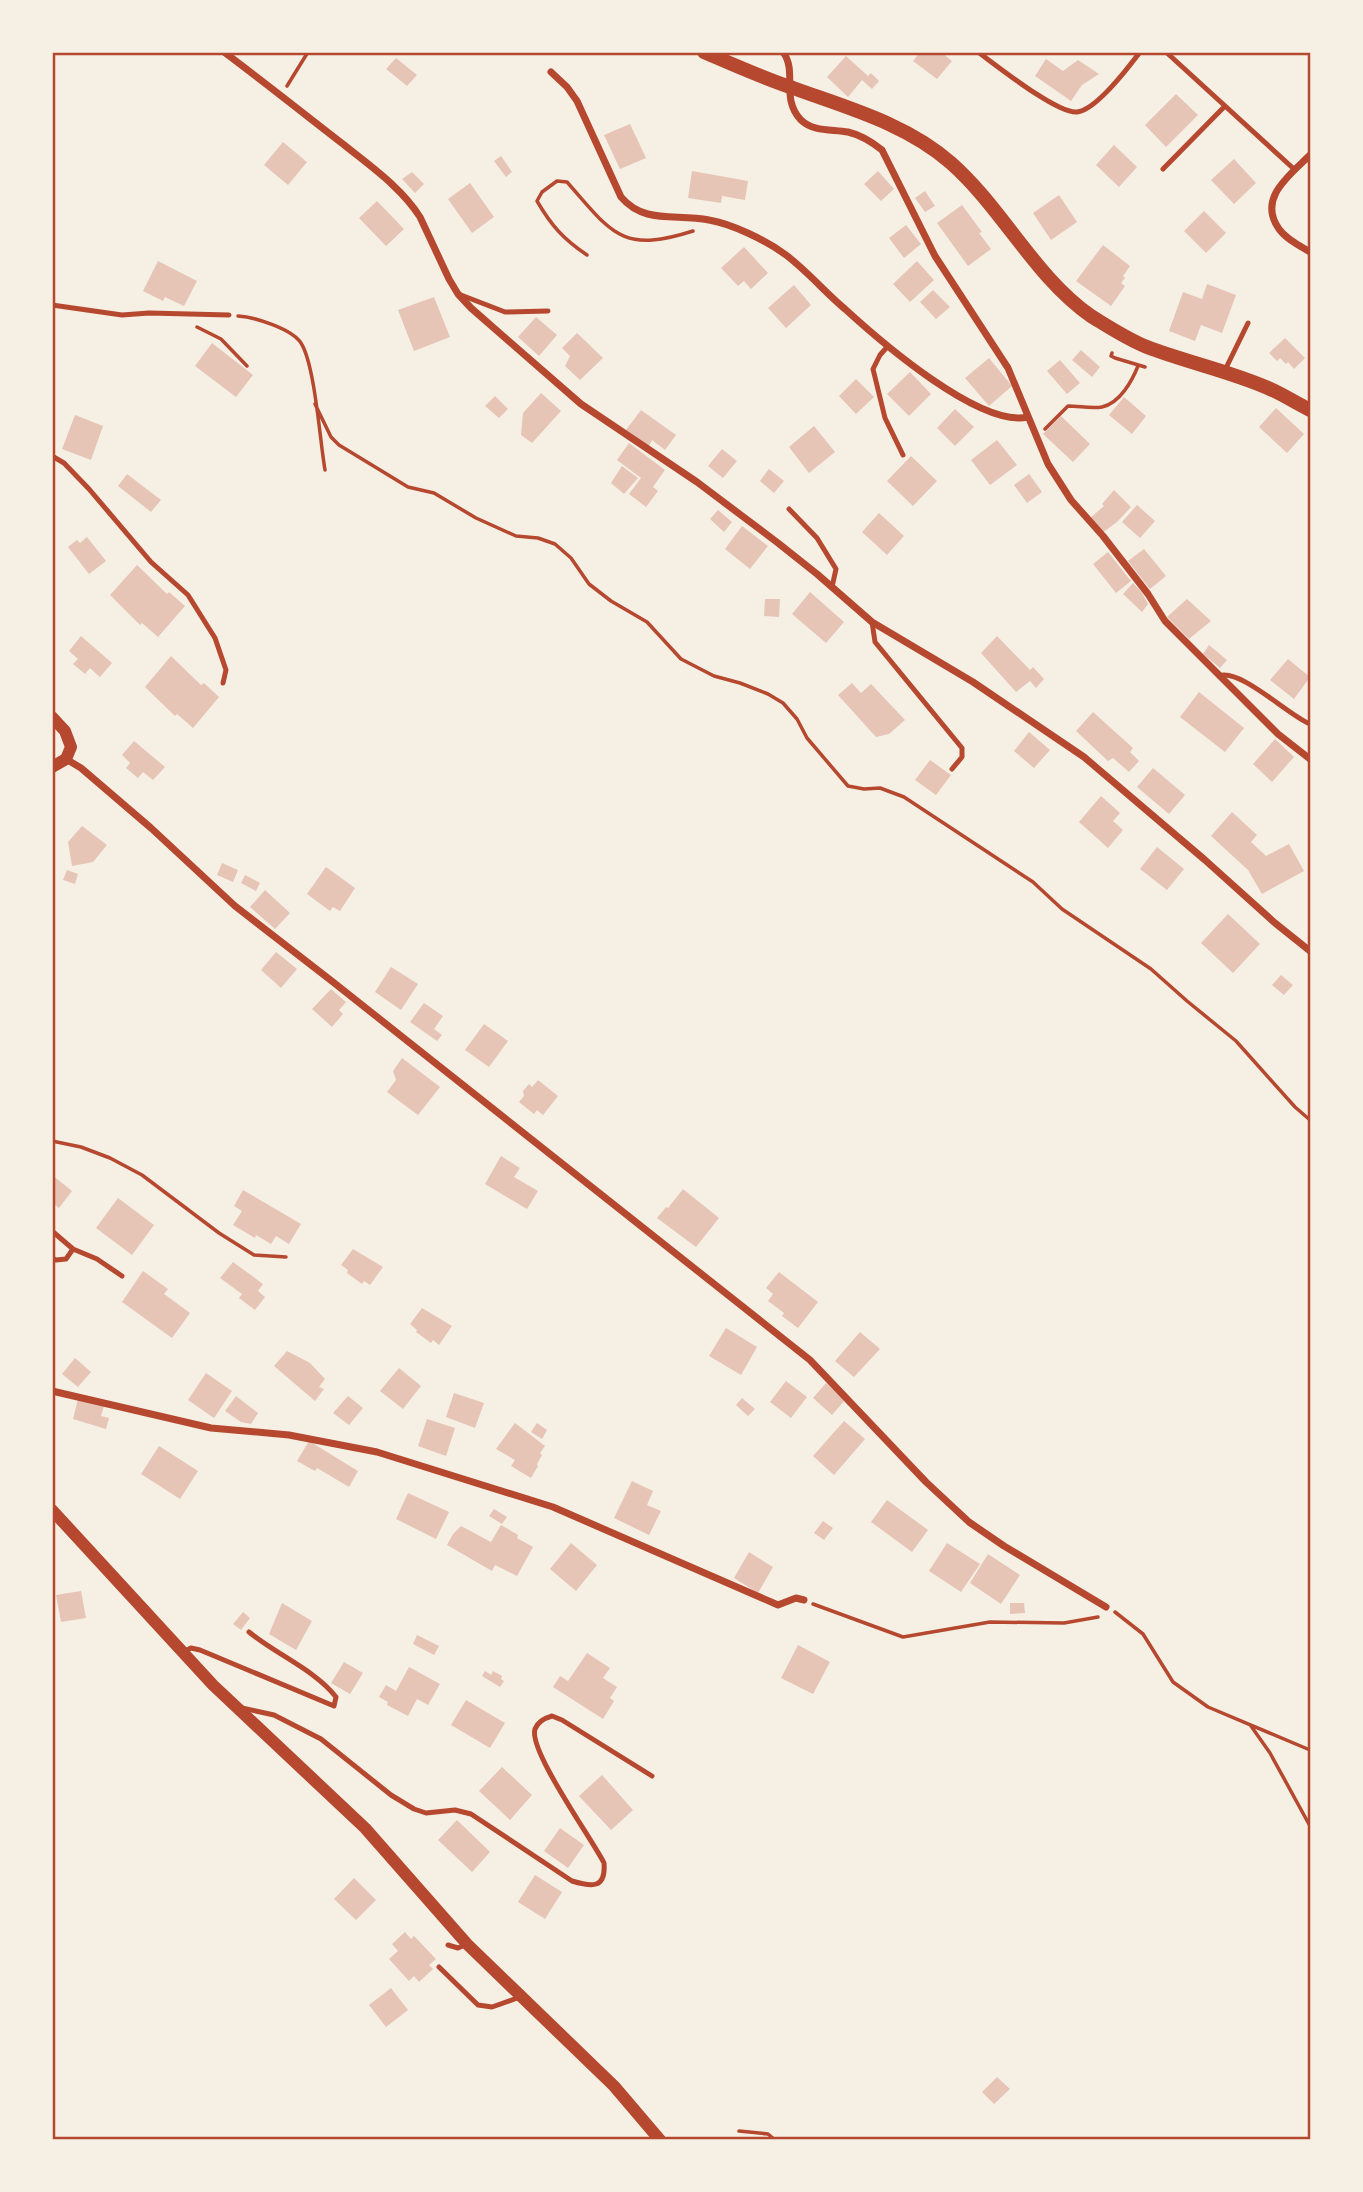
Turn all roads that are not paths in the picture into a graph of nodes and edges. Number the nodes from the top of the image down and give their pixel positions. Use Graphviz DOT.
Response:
graph roads {
  1 [pos="224,52"];
  2 [pos="704,52"];
  3 [pos="783,52"];
  4 [pos="978,52"];
  5 [pos="1140,52"];
  6 [pos="1166,52"];
  7 [pos="551,72"];
  8 [pos="788,87"];
  9 [pos="1225,106"];
  10 [pos="1311,155"];
  11 [pos="1163,169"];
  12 [pos="1295,170"];
  13 [pos="1311,252"];
  14 [pos="458,294"];
  15 [pos="52,305"];
  16 [pos="548,312"];
  17 [pos="229,315"];
  18 [pos="1248,323"];
  19 [pos="888,346"];
  20 [pos="1224,373"];
  21 [pos="1311,410"];
  22 [pos="1028,417"];
  23 [pos="903,455"];
  24 [pos="52,456"];
  25 [pos="789,509"];
  26 [pos="832,587"];
  27 [pos="872,622"];
  28 [pos="1219,676"];
  29 [pos="223,683"];
  30 [pos="52,717"];
  31 [pos="1311,724"];
  32 [pos="66,759"];
  33 [pos="1311,759"];
  34 [pos="52,767"];
  35 [pos="952,769"];
  36 [pos="1311,951"];
  37 [pos="52,1231"];
  38 [pos="73,1248"];
  39 [pos="52,1258"];
  40 [pos="122,1276"];
  41 [pos="52,1391"];
  42 [pos="52,1510"];
  43 [pos="804,1600"];
  44 [pos="1106,1607"];
  45 [pos="249,1632"];
  46 [pos="183,1652"];
  47 [pos="236,1707"];
  48 [pos="652,1776"];
  49 [pos="467,1944"];
  50 [pos="448,1945"];
  51 [pos="439,1967"];
  52 [pos="520,1997"];
  53 [pos="660,2140"];
  1 -- 14 [label="street"];
  2 -- 8 [label="main road"];
  3 -- 8 [label="street"];
  4 -- 5 [label="lane"];
  6 -- 9 [label="lane"];
  7 -- 19 [label="street"];
  8 -- 20 [label="main road"];
  8 -- 22 [label="street"];
  9 -- 11 [label="lane"];
  9 -- 12 [label="lane"];
  10 -- 12 [label="street"];
  12 -- 13 [label="street"];
  14 -- 16 [label="lane"];
  14 -- 26 [label="street"];
  15 -- 17 [label="lane"];
  18 -- 20 [label="lane"];
  19 -- 22 [label="street"];
  19 -- 23 [label="lane"];
  20 -- 21 [label="main road"];
  22 -- 28 [label="street"];
  24 -- 29 [label="lane"];
  25 -- 26 [label="lane"];
  26 -- 27 [label="street"];
  27 -- 35 [label="lane"];
  27 -- 36 [label="street"];
  28 -- 31 [label="lane"];
  28 -- 33 [label="street"];
  30 -- 32 [label="street"];
  32 -- 34 [label="street"];
  32 -- 44 [label="street"];
  37 -- 38 [label="lane"];
  38 -- 39 [label="lane"];
  38 -- 40 [label="lane"];
  41 -- 43 [label="street"];
  42 -- 46 [label="street"];
  45 -- 46 [label="lane"];
  46 -- 47 [label="street"];
  47 -- 48 [label="lane"];
  47 -- 49 [label="street"];
  49 -- 50 [label="lane"];
  49 -- 52 [label="street"];
  51 -- 52 [label="lane"];
  52 -- 53 [label="street"];
}
